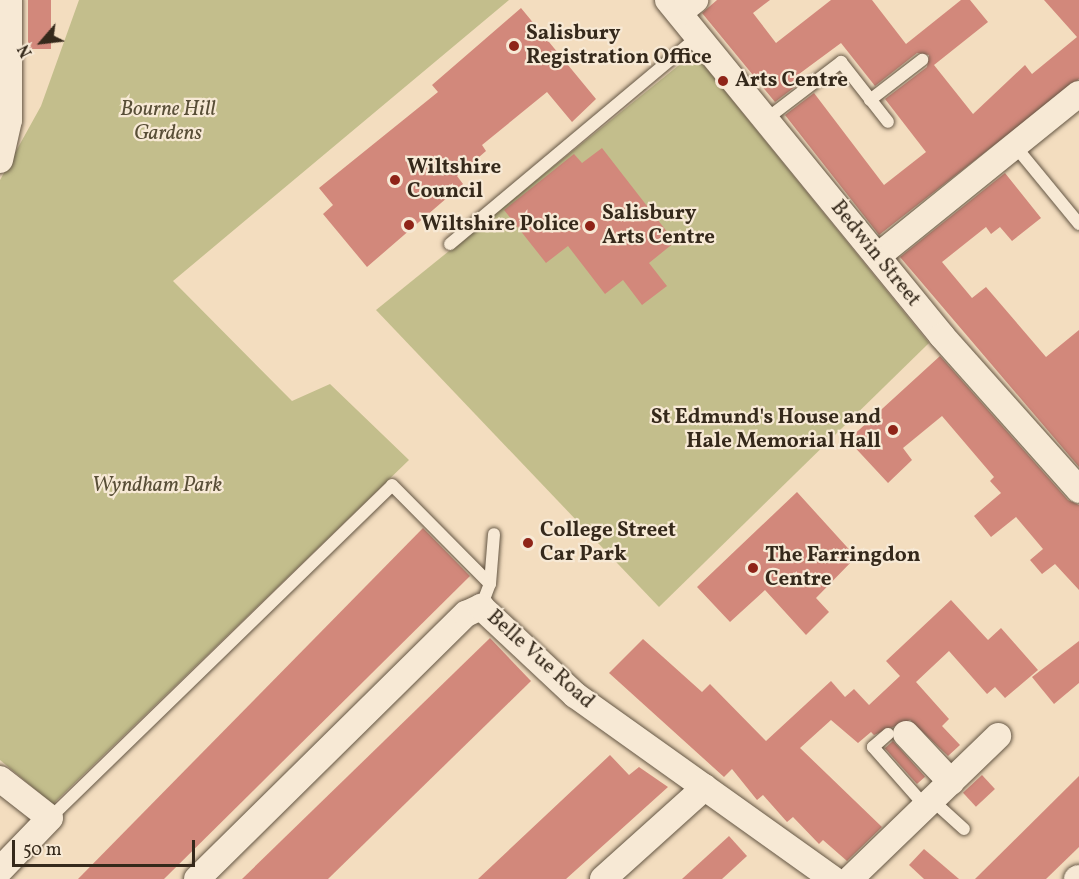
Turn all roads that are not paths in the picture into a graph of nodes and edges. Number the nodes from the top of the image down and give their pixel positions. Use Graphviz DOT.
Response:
graph roads {
  1 [pos="9,0"];
  2 [pos="681,4"];
  3 [pos="698,37"];
  4 [pos="922,60"];
  5 [pos="1079,94"];
  6 [pos="870,100"];
  7 [pos="765,120"];
  8 [pos="888,122"];
  9 [pos="1015,146"];
  10 [pos="0,160"];
  11 [pos="1079,224"];
  12 [pos="450,244"];
  13 [pos="878,256"];
  14 [pos="1079,490"];
  15 [pos="494,534"];
  16 [pos="485,596"];
  17 [pos="897,734"];
  18 [pos="998,736"];
  19 [pos="0,779"];
  20 [pos="951,782"];
  21 [pos="705,787"];
  22 [pos="929,803"];
  23 [pos="50,818"];
  24 [pos="964,829"];
  25 [pos="0,870"];
  26 [pos="197,879"];
  27 [pos="603,879"];
  28 [pos="833,879"];
  29 [pos="850,879"];
  1 -- 10 [label="street"];
  2 -- 3 [label="street, Bedwin Street"];
  3 -- 7 [label="street, Bedwin Street"];
  3 -- 12 [label="lane"];
  4 -- 6 [label="lane"];
  5 -- 9 [label="street"];
  6 -- 7 [label="lane"];
  6 -- 8 [label="lane"];
  7 -- 13 [label="street, Bedwin Street"];
  9 -- 11 [label="lane"];
  9 -- 13 [label="street"];
  13 -- 14 [label="street, Bedwin Street"];
  15 -- 16 [label="lane"];
  16 -- 21 [label="street, Belle Vue Road"];
  16 -- 23 [label="lane"];
  16 -- 26 [label="street, Belle Vue Road"];
  17 -- 20 [label="street"];
  17 -- 22 [label="lane"];
  18 -- 20 [label="street"];
  19 -- 23 [label="street"];
  20 -- 22 [label="street"];
  21 -- 27 [label="street"];
  21 -- 28 [label="street, Belle Vue Road"];
  22 -- 24 [label="lane"];
  22 -- 29 [label="street"];
  23 -- 25 [label="street"];
}
